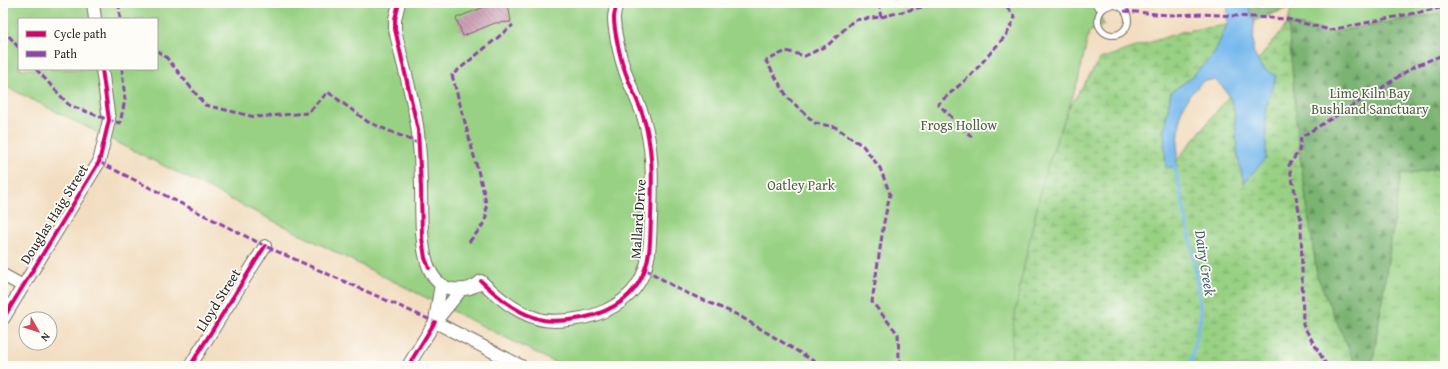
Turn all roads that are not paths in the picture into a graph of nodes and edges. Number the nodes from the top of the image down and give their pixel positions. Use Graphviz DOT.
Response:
graph roads {
  1 [pos="93,3"];
  2 [pos="399,3"];
  3 [pos="617,3"];
  4 [pos="1094,3"];
  5 [pos="1102,10"];
  6 [pos="95,18"];
  7 [pos="102,70"];
  8 [pos="265,246"];
  9 [pos="3,275"];
  10 [pos="441,284"];
  11 [pos="23,286"];
  12 [pos="461,290"];
  13 [pos="3,318"];
  14 [pos="435,322"];
  15 [pos="190,366"];
  16 [pos="408,366"];
  17 [pos="521,366"];
  1 -- 6 [label="street"];
  2 -- 10 [label="street"];
  3 -- 12 [label="street, Mallard Drive"];
  4 -- 5 [label="lane"];
  5 -- 5 [label="lane"];
  7 -- 11 [label="street, Douglas Haig Street"];
  8 -- 15 [label="street, Lloyd Street"];
  9 -- 11 [label="street"];
  10 -- 12 [label="street"];
  10 -- 14 [label="street"];
  11 -- 13 [label="street, Douglas Haig Street"];
  12 -- 14 [label="street, Mallard Drive"];
  14 -- 16 [label="street, Mallard Drive"];
  14 -- 17 [label="street"];
}
